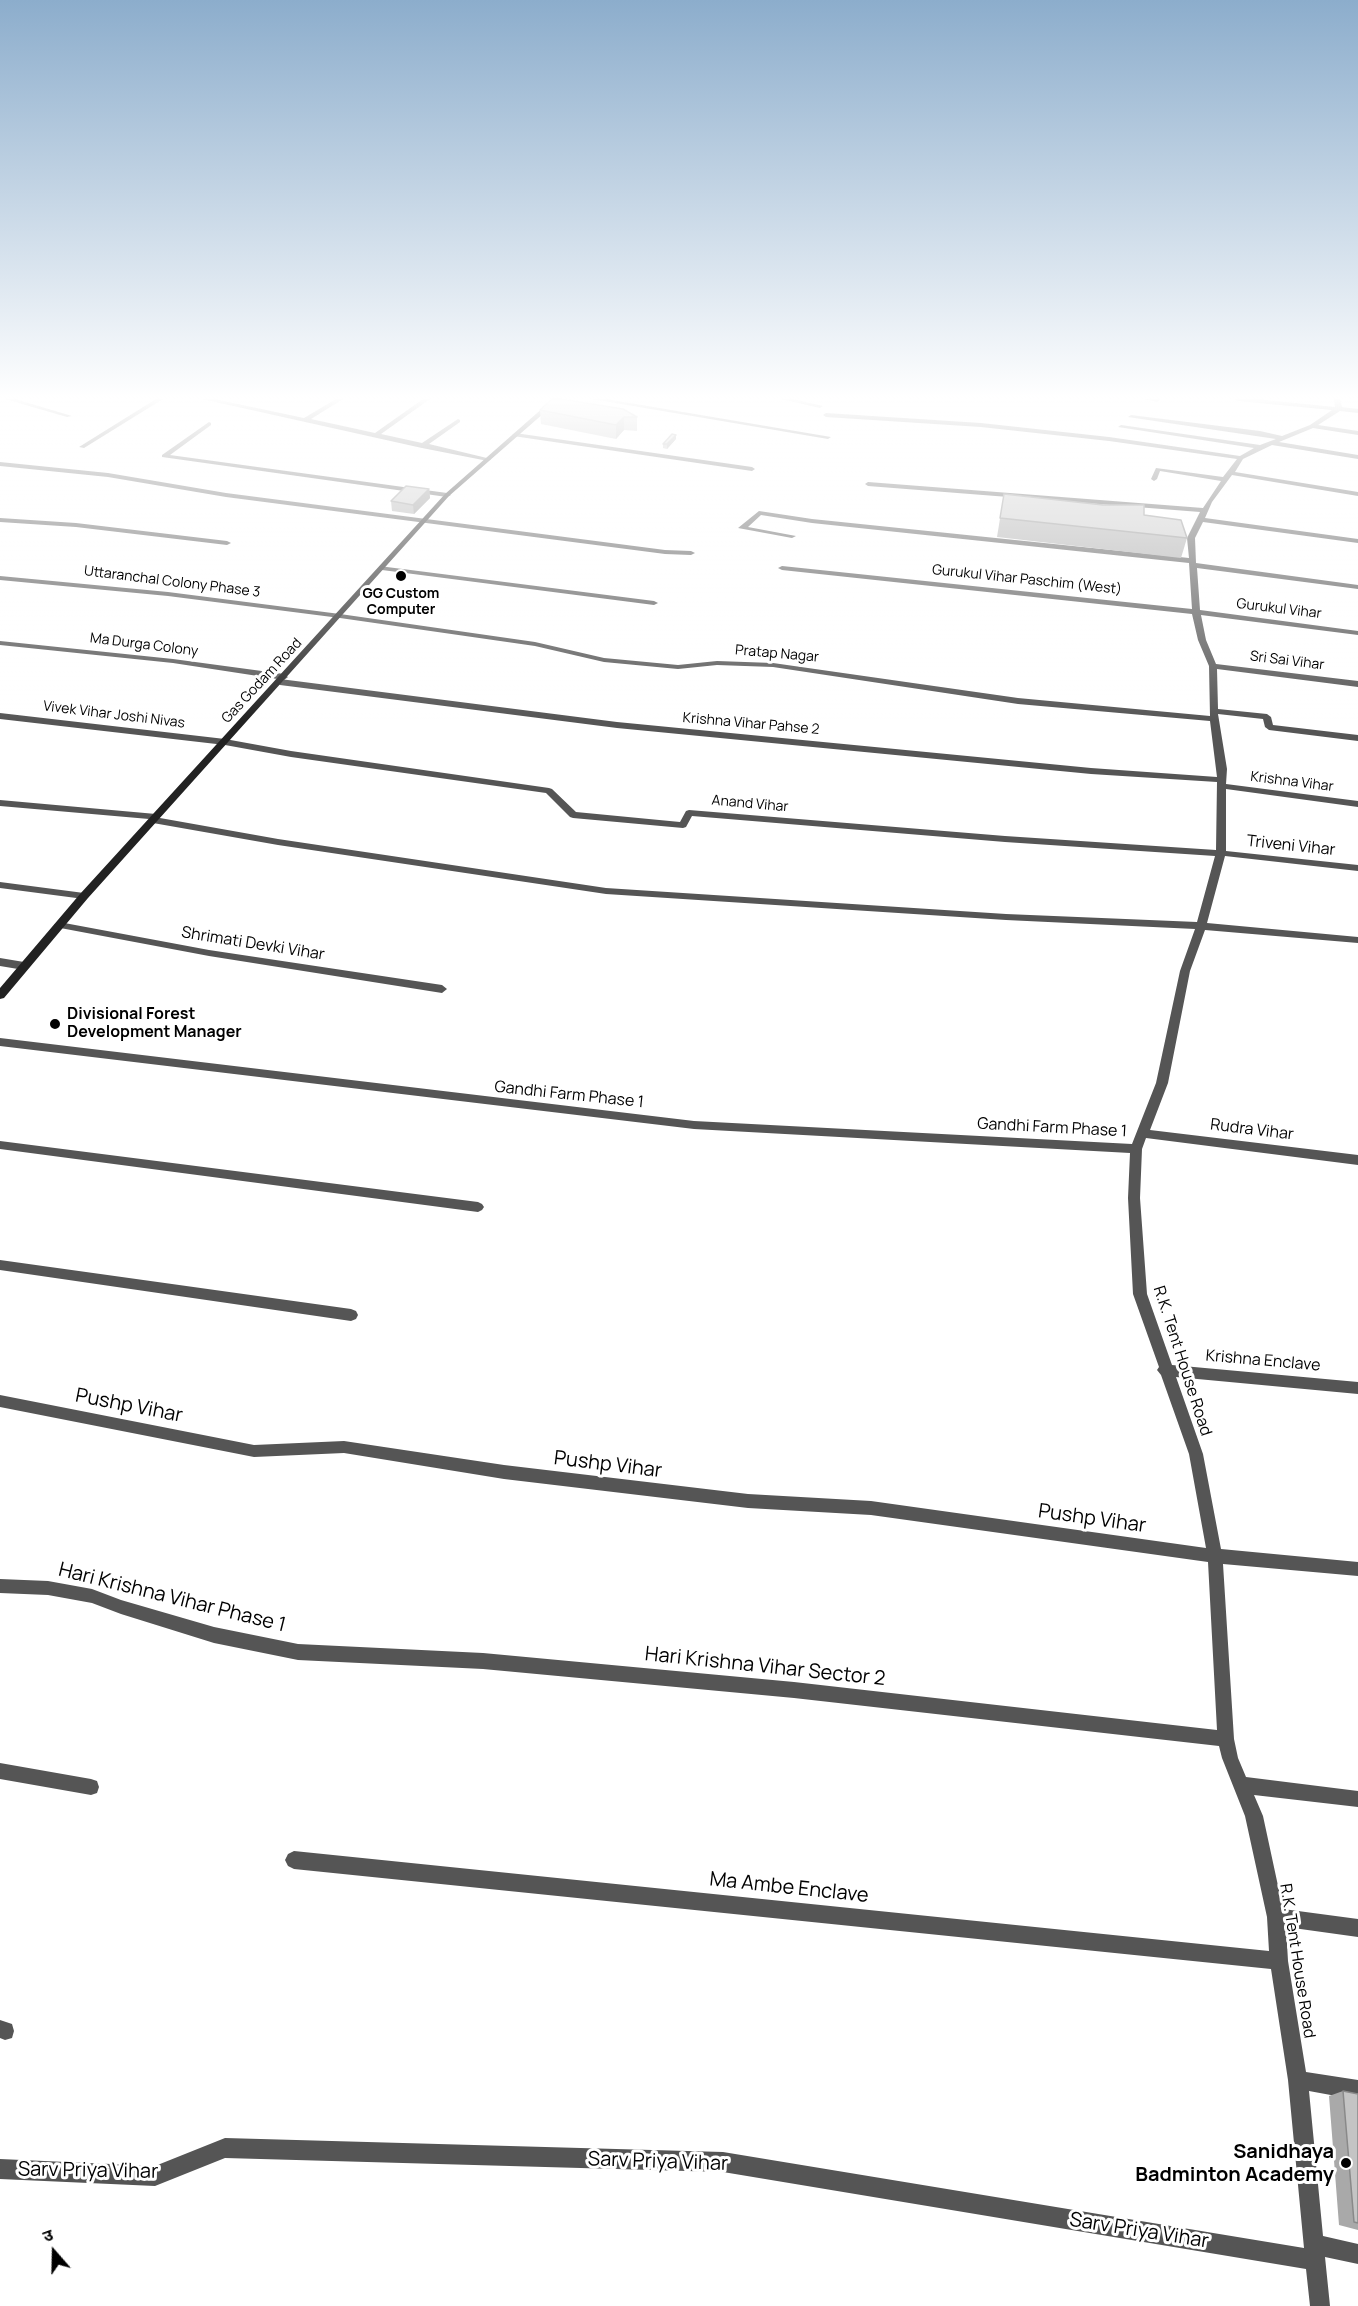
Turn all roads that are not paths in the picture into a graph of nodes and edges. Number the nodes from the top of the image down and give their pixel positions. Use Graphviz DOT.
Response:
graph roads {
  1 [pos="314,507"];
  2 [pos="437,507"];
  3 [pos="1111,507"];
  4 [pos="1207,507"];
  5 [pos="1201,515"];
  6 [pos="0,520"];
  7 [pos="424,521"];
  8 [pos="792,536"];
  9 [pos="1358,541"];
  10 [pos="227,543"];
  11 [pos="691,553"];
  12 [pos="1191,563"];
  13 [pos="382,568"];
  14 [pos="782,568"];
  15 [pos="0,578"];
  16 [pos="1358,587"];
  17 [pos="654,603"];
  18 [pos="1196,612"];
  19 [pos="340,616"];
  20 [pos="1358,633"];
  21 [pos="0,643"];
  22 [pos="1213,666"];
  23 [pos="282,679"];
  24 [pos="1358,684"];
  25 [pos="1214,715"];
  26 [pos="0,716"];
  27 [pos="1358,738"];
  28 [pos="225,742"];
  29 [pos="1222,783"];
  30 [pos="0,803"];
  31 [pos="1358,804"];
  32 [pos="155,818"];
  33 [pos="1221,853"];
  34 [pos="1358,868"];
  35 [pos="0,885"];
  36 [pos="84,896"];
  37 [pos="59,925"];
  38 [pos="1201,926"];
  39 [pos="1358,940"];
  40 [pos="0,962"];
  41 [pos="24,966"];
  42 [pos="442,989"];
  43 [pos="0,995"];
  44 [pos="0,1042"];
  45 [pos="1142,1133"];
  46 [pos="0,1145"];
  47 [pos="1136,1149"];
  48 [pos="1358,1160"];
  49 [pos="478,1206"];
  50 [pos="0,1265"];
  51 [pos="351,1315"];
  52 [pos="1164,1370"];
  53 [pos="1358,1388"];
  54 [pos="0,1401"];
  55 [pos="1215,1556"];
  56 [pos="1358,1569"];
  57 [pos="0,1586"];
  58 [pos="298,1652"];
  59 [pos="1226,1739"];
  60 [pos="0,1770"];
  61 [pos="1241,1785"];
  62 [pos="91,1787"];
  63 [pos="1358,1799"];
  64 [pos="294,1860"];
  65 [pos="1276,1917"];
  66 [pos="1358,1928"];
  67 [pos="1280,1960"];
  68 [pos="1298,2080"];
  69 [pos="1358,2090"];
  70 [pos="0,2169"];
  71 [pos="1314,2252"];
  72 [pos="1358,2254"];
  73 [pos="1320,2306"];
  1 -- 7 [label="street"];
  2 -- 7 [label="main road, Gas Godam Road"];
  3 -- 5 [label="street"];
  4 -- 5 [label="street, R.K. Tent House Road"];
  5 -- 9 [label="street"];
  5 -- 12 [label="street, R.K. Tent House Road"];
  6 -- 10 [label="street"];
  7 -- 11 [label="street"];
  7 -- 13 [label="main road, Gas Godam Road"];
  8 -- 12 [label="street"];
  12 -- 16 [label="street"];
  12 -- 18 [label="street, R.K. Tent House Road"];
  13 -- 17 [label="street"];
  13 -- 19 [label="main road, Gas Godam Road"];
  14 -- 18 [label="street, Gurukul Vihar Paschim (West)"];
  15 -- 19 [label="street, Uttaranchal Colony Phase 3"];
  18 -- 20 [label="street, Gurukul Vihar"];
  18 -- 22 [label="street, R.K. Tent House Road"];
  19 -- 23 [label="main road, Gas Godam Road"];
  19 -- 25 [label="street, Pratap Nagar"];
  21 -- 23 [label="street, Ma Durga Colony"];
  22 -- 24 [label="street, Sri Sai Vihar"];
  22 -- 25 [label="street, R.K. Tent House Road"];
  23 -- 28 [label="main road, Gas Godam Road"];
  23 -- 29 [label="street, Krishna Vihar Pahse 2"];
  25 -- 27 [label="street, Pratap Nagar"];
  25 -- 29 [label="street, R.K. Tent House Road"];
  26 -- 28 [label="street, Vivek Vihar Joshi Nivas"];
  28 -- 32 [label="main road, Gas Godam Road"];
  28 -- 33 [label="street, Anand Vihar"];
  29 -- 31 [label="street, Krishna Vihar"];
  29 -- 33 [label="street, R.K. Tent House Road"];
  30 -- 32 [label="street"];
  32 -- 36 [label="main road, Gas Godam Road"];
  32 -- 38 [label="street"];
  33 -- 34 [label="street, Triveni Vihar"];
  33 -- 38 [label="street, R.K. Tent House Road"];
  35 -- 36 [label="street"];
  36 -- 37 [label="main road, Gas Godam Road"];
  37 -- 41 [label="main road, Gas Godam Road"];
  37 -- 42 [label="street, Shrimati Devki Vihar"];
  38 -- 39 [label="street"];
  38 -- 45 [label="street, R.K. Tent House Road"];
  40 -- 41 [label="street"];
  41 -- 43 [label="main road, Gas Godam Road"];
  44 -- 47 [label="street, Gandhi Farm Phase 1"];
  45 -- 47 [label="street, R.K. Tent House Road"];
  45 -- 48 [label="street, Rudra Vihar"];
  46 -- 49 [label="street"];
  47 -- 52 [label="street, R.K. Tent House Road"];
  50 -- 51 [label="street"];
  52 -- 53 [label="street, Krishna Enclave"];
  52 -- 55 [label="street, R.K. Tent House Road"];
  54 -- 55 [label="street, Pushp Vihar"];
  55 -- 56 [label="street, Pushp Vihar"];
  55 -- 59 [label="street, R.K. Tent House Road"];
  57 -- 58 [label="street, Hari Krishna Vihar Phase 1"];
  58 -- 59 [label="street, Hari Krishna Vihar Sector 2"];
  59 -- 61 [label="street, R.K. Tent House Road"];
  60 -- 62 [label="street"];
  61 -- 63 [label="street"];
  61 -- 65 [label="street, R.K. Tent House Road"];
  64 -- 67 [label="street, Ma Ambe Enclave"];
  65 -- 66 [label="street"];
  65 -- 67 [label="street, R.K. Tent House Road"];
  67 -- 68 [label="street, R.K. Tent House Road"];
  68 -- 69 [label="street"];
  68 -- 71 [label="street, R.K. Tent House Road"];
  70 -- 71 [label="street, Sarv Priya Vihar"];
  71 -- 72 [label="street, Sarv Priya Vihar"];
  71 -- 73 [label="street, R.K. Tent House Road"];
}
